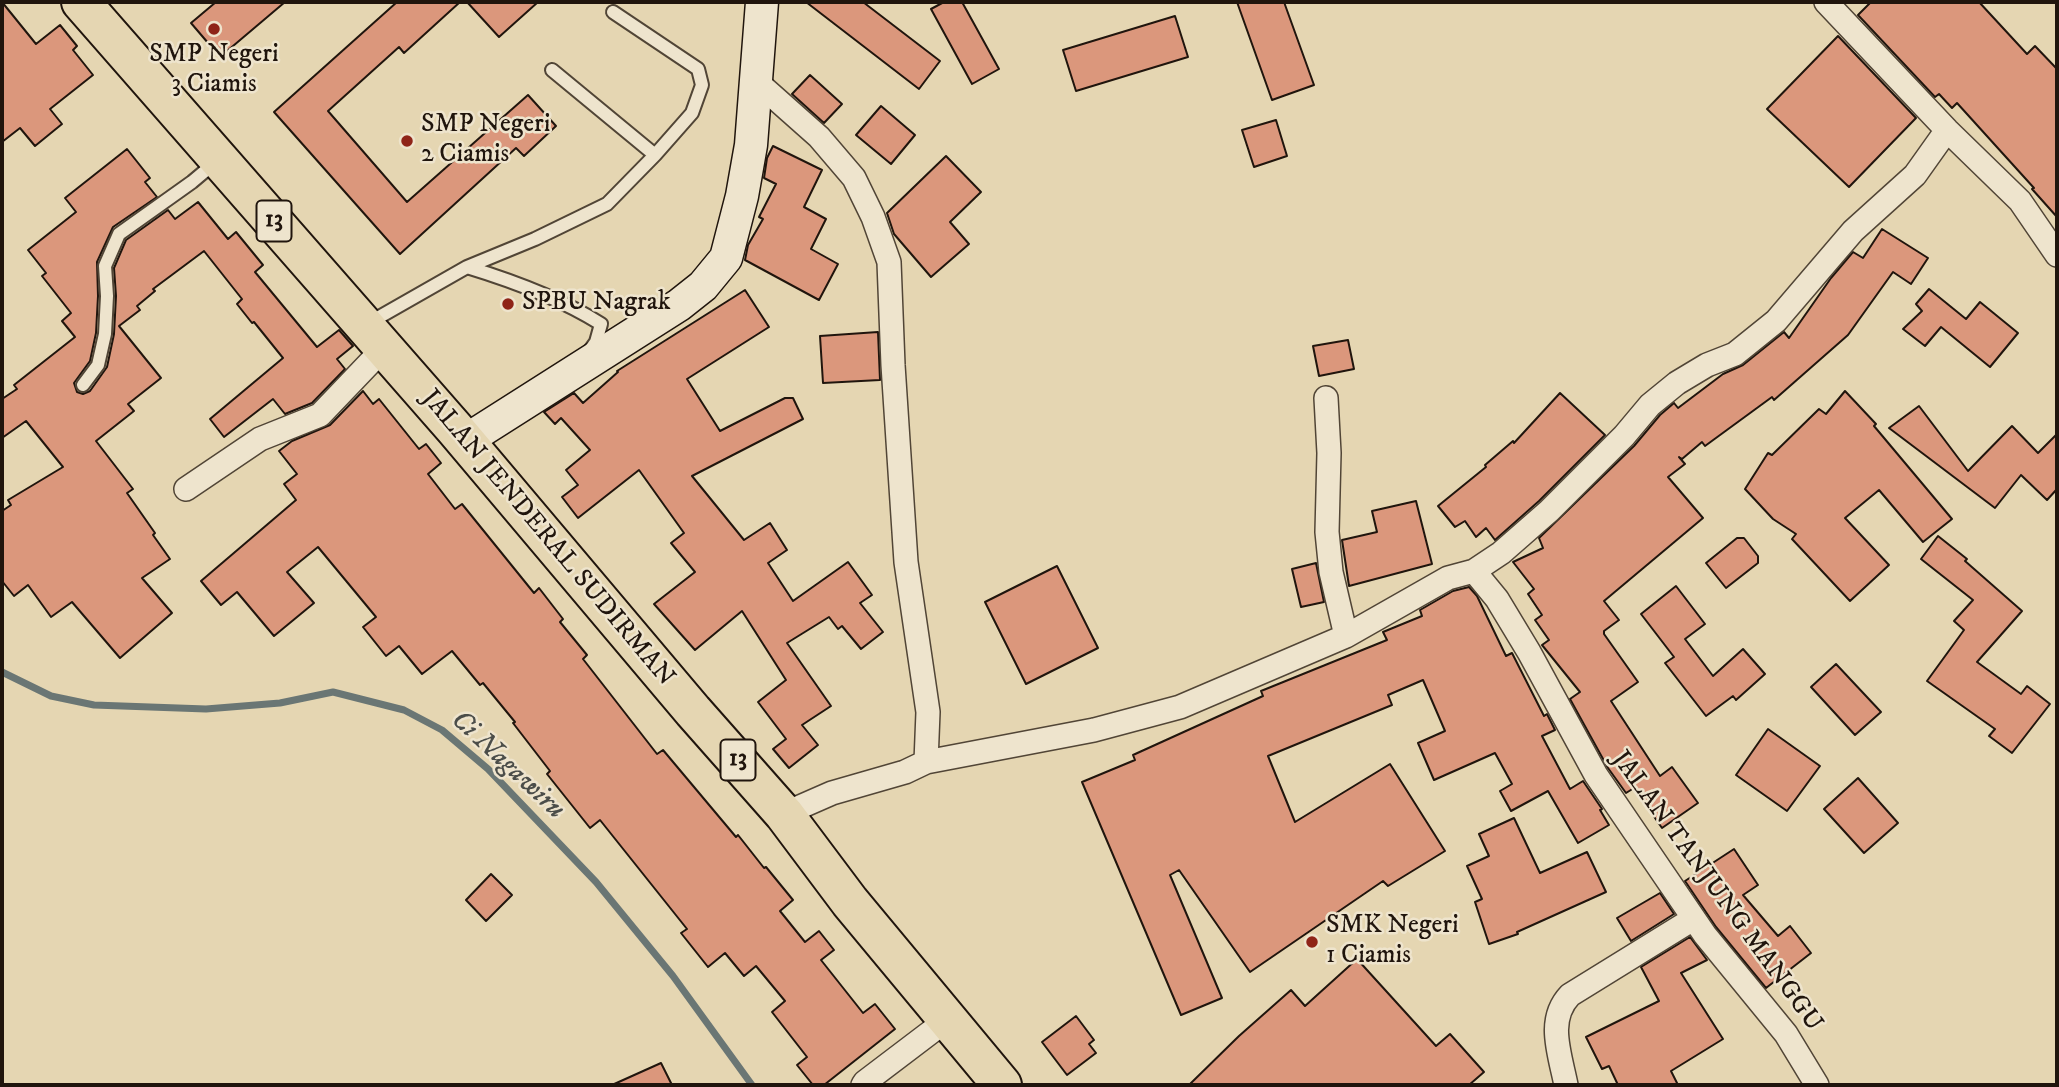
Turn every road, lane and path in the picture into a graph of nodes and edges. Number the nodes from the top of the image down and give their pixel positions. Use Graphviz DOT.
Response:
graph roads {
  1 [pos="81,2"];
  2 [pos="762,2"];
  3 [pos="1826,2"];
  4 [pos="613,12"];
  5 [pos="552,70"];
  6 [pos="757,82"];
  7 [pos="1947,130"];
  8 [pos="655,155"];
  9 [pos="219,159"];
  10 [pos="2057,255"];
  11 [pos="467,267"];
  12 [pos="374,337"];
  13 [pos="83,385"];
  14 [pos="1326,398"];
  15 [pos="498,405"];
  16 [pos="462,431"];
  17 [pos="186,489"];
  18 [pos="1474,571"];
  19 [pos="1346,636"];
  20 [pos="926,762"];
  21 [pos="784,814"];
  22 [pos="1693,919"];
  23 [pos="948,1019"];
  24 [pos="863,1085"];
  25 [pos="1002,1085"];
  26 [pos="1566,1085"];
  27 [pos="1817,1085"];
  1 -- 9 [label="highway, JALAN JENDERAL SUDIRMAN / 13"];
  2 -- 6 [label="street"];
  3 -- 7 [label="street"];
  4 -- 8 [label="lane"];
  5 -- 8 [label="lane"];
  6 -- 16 [label="street"];
  6 -- 20 [label="street"];
  7 -- 10 [label="street"];
  7 -- 18 [label="street"];
  8 -- 11 [label="lane"];
  9 -- 12 [label="highway, JALAN JENDERAL SUDIRMAN / 13"];
  9 -- 13 [label="lane"];
  11 -- 12 [label="lane"];
  11 -- 15 [label="lane"];
  12 -- 16 [label="highway, JALAN JENDERAL SUDIRMAN / 13"];
  12 -- 17 [label="street"];
  14 -- 19 [label="street"];
  16 -- 21 [label="highway, JALAN JENDERAL SUDIRMAN / 13"];
  18 -- 19 [label="street"];
  18 -- 22 [label="street, JALAN TANJUNG MANGGU"];
  19 -- 20 [label="street"];
  20 -- 21 [label="street"];
  21 -- 23 [label="highway, JALAN JENDERAL SUDIRMAN / 13"];
  22 -- 26 [label="street"];
  22 -- 27 [label="street, JALAN TANJUNG MANGGU"];
  23 -- 24 [label="street"];
  23 -- 25 [label="highway, JALAN JENDERAL SUDIRMAN / 13"];
}
